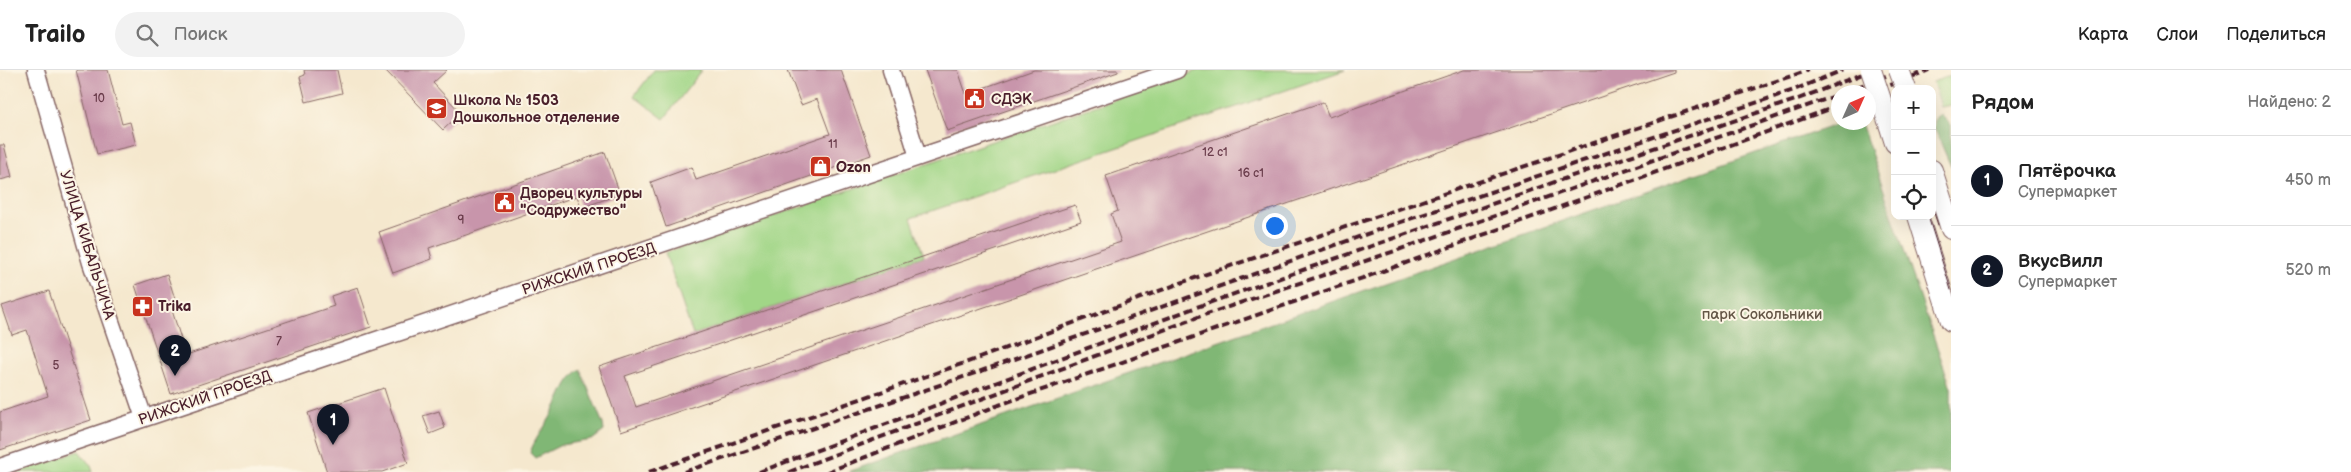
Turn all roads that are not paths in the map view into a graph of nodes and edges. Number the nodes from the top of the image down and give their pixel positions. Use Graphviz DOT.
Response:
graph roads {
  1 [pos="36,70"];
  2 [pos="891,70"];
  3 [pos="1177,70"];
  4 [pos="1870,70"];
  5 [pos="1900,70"];
  6 [pos="1905,85"];
  7 [pos="1891,131"];
  8 [pos="918,157"];
  9 [pos="1934,175"];
  10 [pos="1919,220"];
  11 [pos="1951,229"];
  12 [pos="1951,321"];
  13 [pos="144,418"];
  14 [pos="0,467"];
  1 -- 13 [label="street, УЛИЦА КИБАЛЬЧИЧА"];
  2 -- 8 [label="street"];
  3 -- 8 [label="street, РИЖСКИЙ ПРОЕЗД"];
  4 -- 7 [label="main road, bridge"];
  5 -- 6 [label="main road, bridge"];
  8 -- 13 [label="street, РИЖСКИЙ ПРОЕЗД"];
  9 -- 11 [label="main road"];
  10 -- 12 [label="main road"];
  13 -- 14 [label="street, РИЖСКИЙ ПРОЕЗД"];
}
